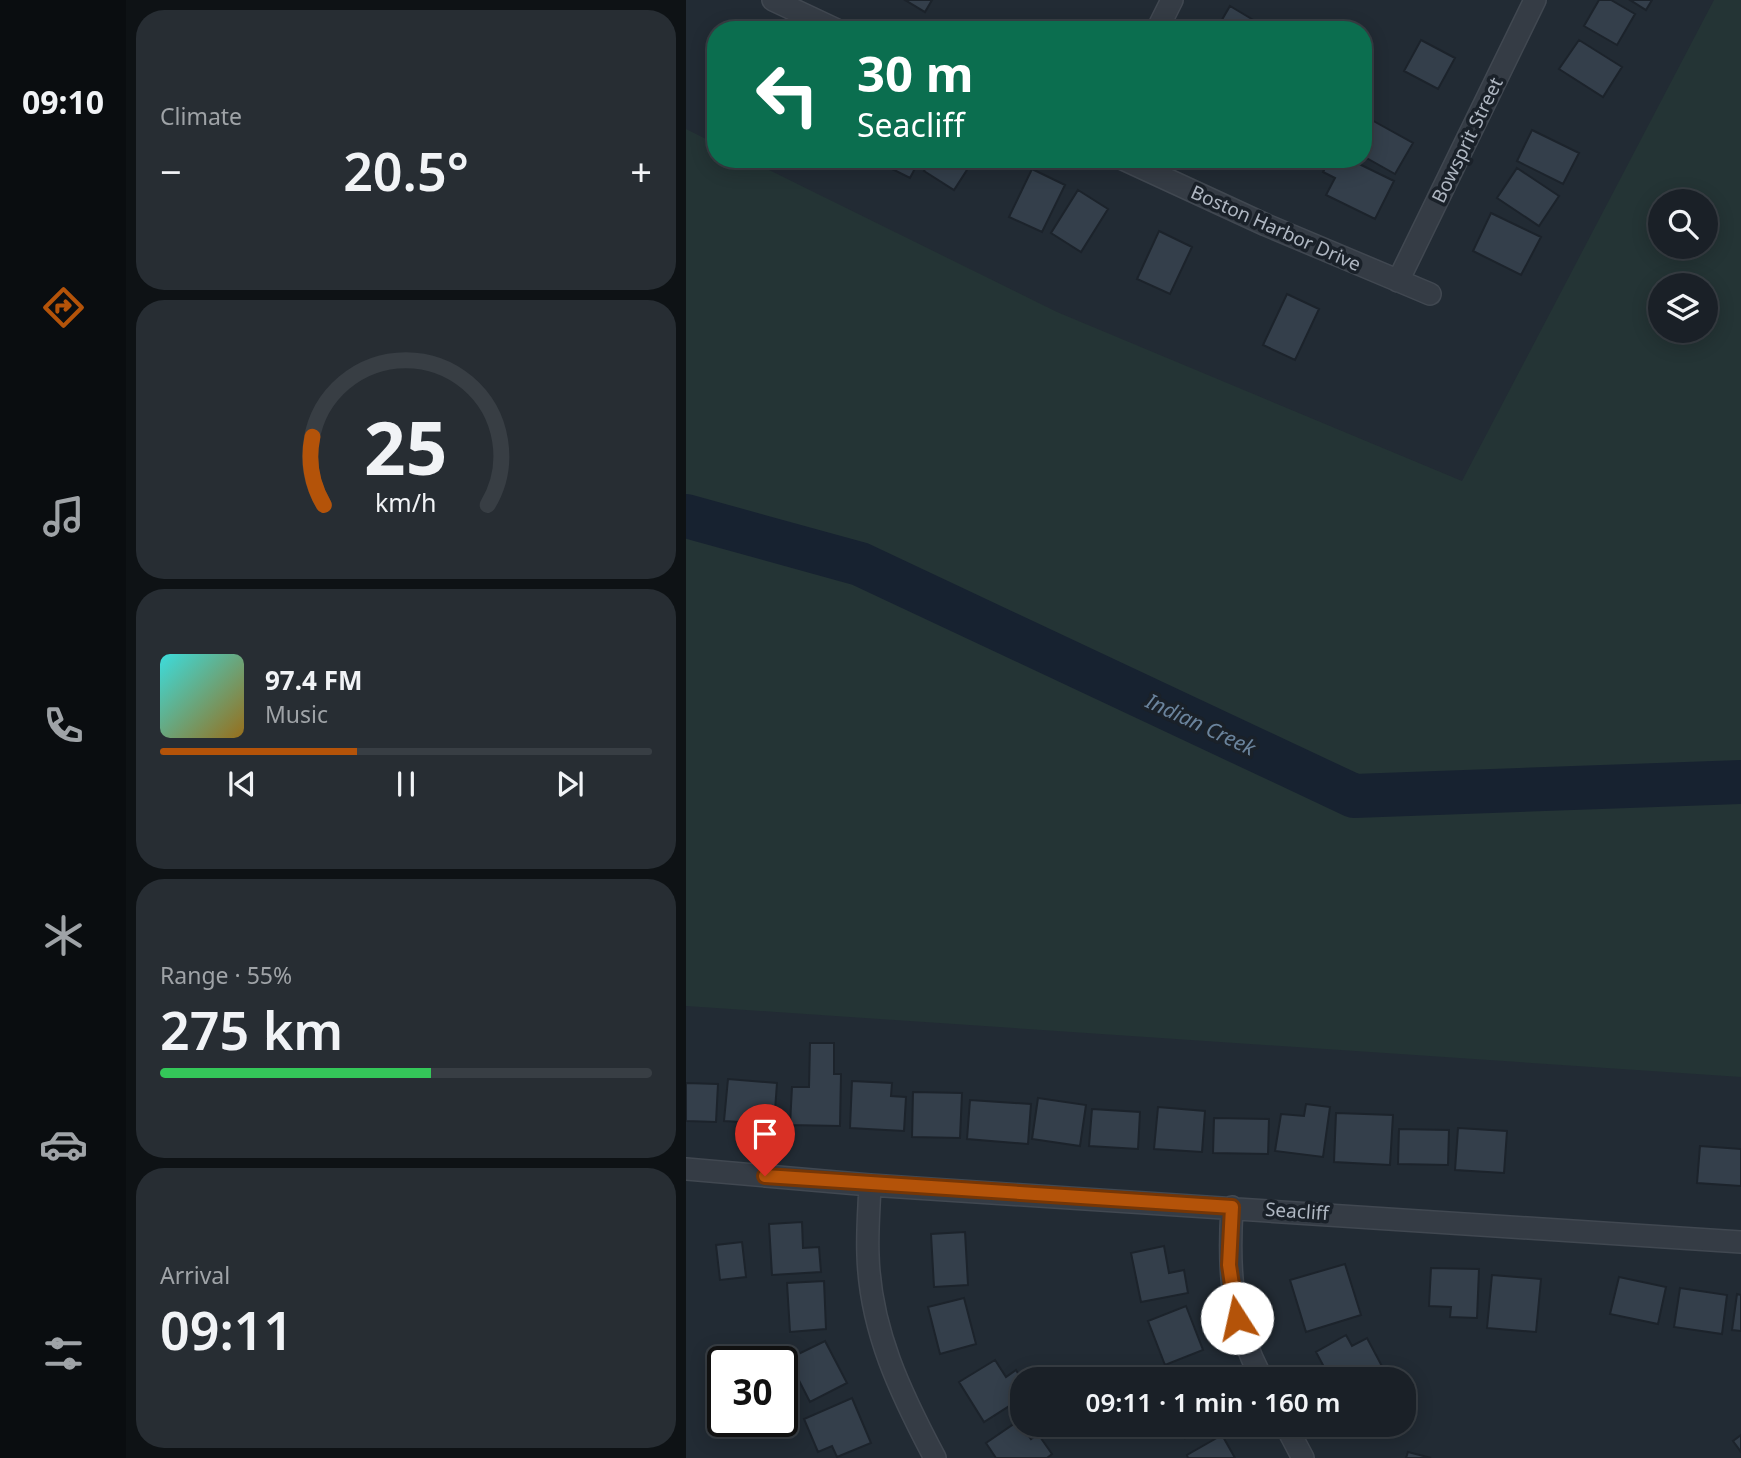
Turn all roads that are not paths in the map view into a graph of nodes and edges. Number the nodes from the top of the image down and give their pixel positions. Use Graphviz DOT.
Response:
graph roads {
  1 [pos="773,0"];
  2 [pos="1172,0"];
  3 [pos="1535,0"];
  4 [pos="801,6"];
  5 [pos="824,21"];
  6 [pos="1162,21"];
  7 [pos="1143,168"];
  8 [pos="1398,281"];
  9 [pos="1430,294"];
  10 [pos="686,1169"];
  11 [pos="870,1185"];
  12 [pos="1232,1207"];
  13 [pos="1741,1242"];
  14 [pos="1256,1367"];
  15 [pos="1292,1437"];
  16 [pos="935,1458"];
  17 [pos="1303,1458"];
  1 -- 4 [label="street"];
  2 -- 6 [label="street"];
  3 -- 8 [label="street, Bowsprit Street"];
  4 -- 5 [label="street"];
  7 -- 8 [label="street, Boston Harbor Drive"];
  8 -- 9 [label="street, Boston Harbor Drive"];
  10 -- 11 [label="street, Seacliff"];
  11 -- 12 [label="street, Seacliff"];
  11 -- 16 [label="street"];
  12 -- 13 [label="street, Seacliff"];
  12 -- 14 [label="street"];
  15 -- 17 [label="street"];
}
